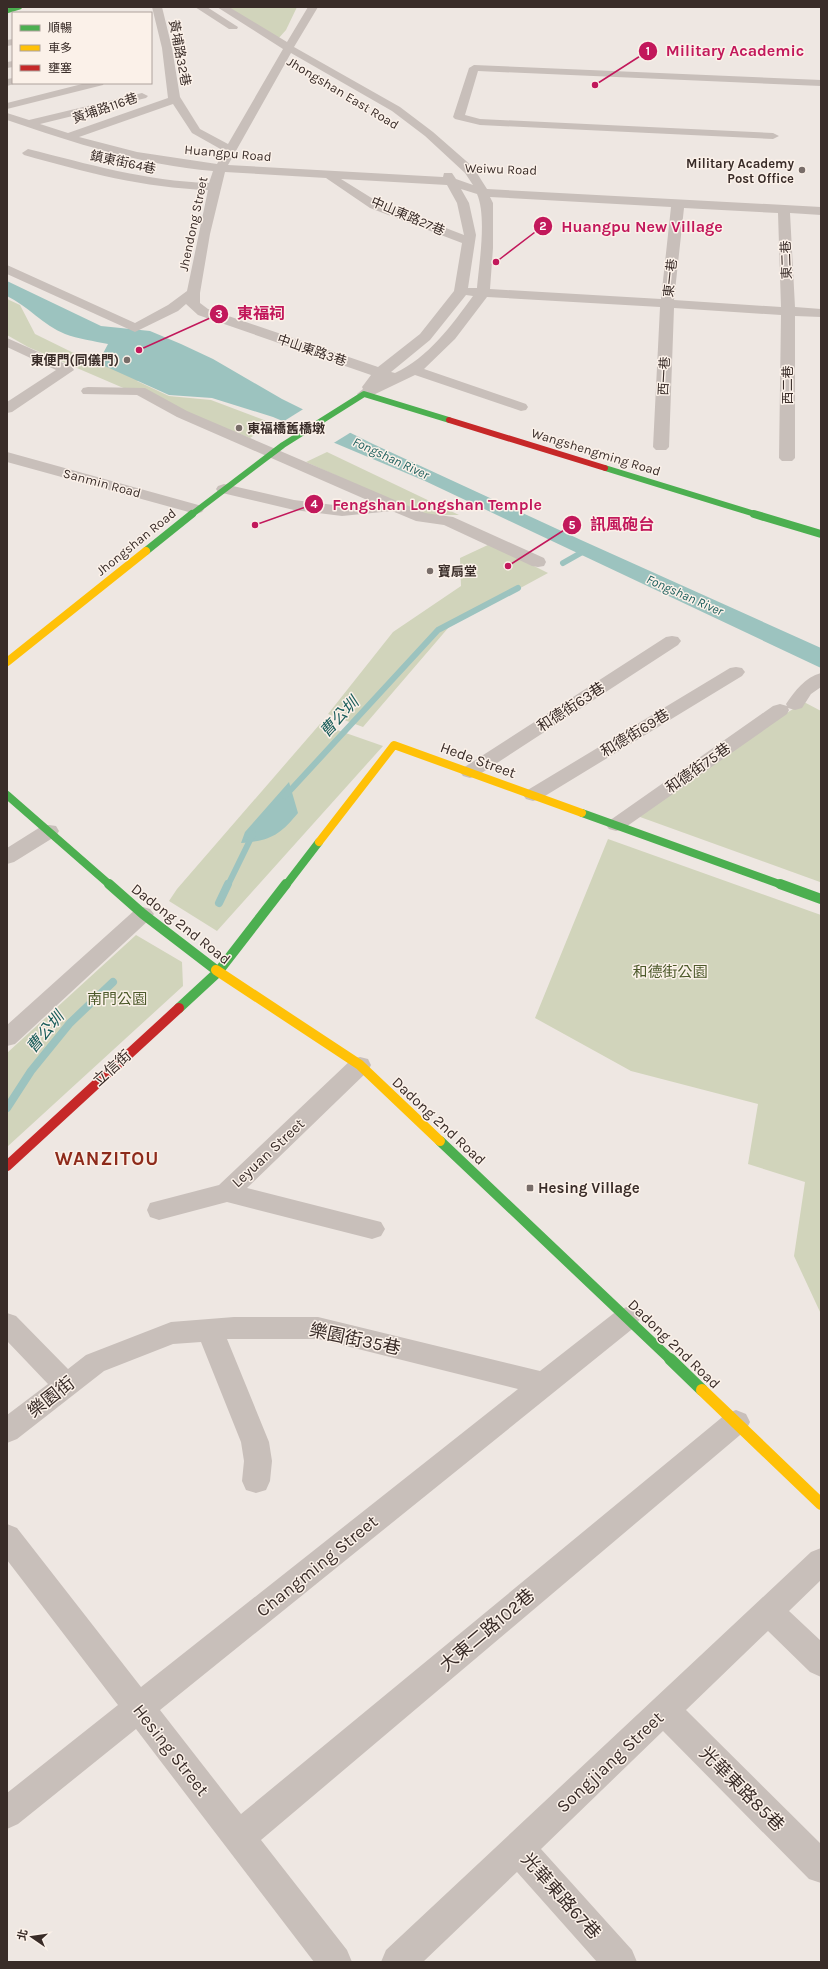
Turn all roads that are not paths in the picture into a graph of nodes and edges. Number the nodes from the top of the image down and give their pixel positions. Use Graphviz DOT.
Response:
graph roads {
  1 [pos="20,7"];
  2 [pos="156,7"];
  3 [pos="200,7"];
  4 [pos="222,7"];
  5 [pos="312,7"];
  6 [pos="7,11"];
  7 [pos="285,31"];
  8 [pos="274,45"];
  9 [pos="286,53"];
  10 [pos="821,83"];
  11 [pos="95,84"];
  12 [pos="142,96"];
  13 [pos="174,97"];
  14 [pos="7,106"];
  15 [pos="385,115"];
  16 [pos="7,116"];
  17 [pos="29,123"];
  18 [pos="403,128"];
  19 [pos="773,136"];
  20 [pos="67,137"];
  21 [pos="415,137"];
  22 [pos="231,150"];
  23 [pos="28,153"];
  24 [pos="222,168"];
  25 [pos="444,169"];
  26 [pos="329,174"];
  27 [pos="453,182"];
  28 [pos="214,187"];
  29 [pos="480,187"];
  30 [pos="821,200"];
  31 [pos="678,203"];
  32 [pos="784,209"];
  33 [pos="821,210"];
  34 [pos="469,241"];
  35 [pos="7,268"];
  36 [pos="461,292"];
  37 [pos="193,293"];
  38 [pos="483,293"];
  39 [pos="667,304"];
  40 [pos="788,311"];
  41 [pos="821,313"];
  42 [pos="7,342"];
  43 [pos="414,370"];
  44 [pos="380,373"];
  45 [pos="398,378"];
  46 [pos="88,391"];
  47 [pos="364,394"];
  48 [pos="521,407"];
  49 [pos="7,409"];
  50 [pos="661,447"];
  51 [pos="278,448"];
  52 [pos="7,457"];
  53 [pos="787,458"];
  54 [pos="224,489"];
  55 [pos="394,506"];
  56 [pos="196,509"];
  57 [pos="821,534"];
  58 [pos="538,562"];
  59 [pos="672,641"];
  60 [pos="7,662"];
  61 [pos="736,672"];
  62 [pos="820,679"];
  63 [pos="470,772"];
  64 [pos="7,795"];
  65 [pos="533,795"];
  66 [pos="616,825"];
  67 [pos="49,831"];
  68 [pos="7,858"];
  69 [pos="821,899"];
  70 [pos="143,914"];
  71 [pos="218,972"];
  72 [pos="7,1038"];
  73 [pos="360,1066"];
  74 [pos="7,1166"];
  75 [pos="227,1192"];
  76 [pos="158,1210"];
  77 [pos="372,1229"];
  78 [pos="627,1318"];
  79 [pos="7,1324"];
  80 [pos="210,1330"];
  81 [pos="95,1363"];
  82 [pos="545,1384"];
  83 [pos="66,1385"];
  84 [pos="736,1422"];
  85 [pos="7,1431"];
  86 [pos="256,1482"];
  87 [pos="821,1504"];
  88 [pos="7,1537"];
  89 [pos="821,1562"];
  90 [pos="769,1611"];
  91 [pos="821,1662"];
  92 [pos="139,1708"];
  93 [pos="664,1710"];
  94 [pos="7,1814"];
  95 [pos="239,1837"];
  96 [pos="518,1848"];
  97 [pos="821,1867"];
  98 [pos="335,1962"];
  99 [pos="398,1962"];
  100 [pos="620,1962"];
  1 -- 6 [label="street"];
  2 -- 13 [label="street, 黃埔路32巷"];
  3 -- 8 [label="street, Jhongshan East Road"];
  4 -- 8 [label="street, Jhongshan East Road"];
  5 -- 9 [label="street, Jhendong Street"];
  7 -- 8 [label="street"];
  8 -- 9 [label="street, Jhongshan East Road"];
  9 -- 15 [label="street, Jhongshan East Road"];
  9 -- 22 [label="street, Jhendong Street"];
  9 -- 29 [label="street, Jhongshan East Road"];
  10 -- 19 [label="street"];
  11 -- 14 [label="street"];
  12 -- 17 [label="street"];
  13 -- 20 [label="street, 黃埔路116巷"];
  13 -- 22 [label="street, 黃埔路32巷"];
  16 -- 17 [label="street, Huangpu Road"];
  17 -- 20 [label="street, Huangpu Road"];
  18 -- 21 [label="street, Jhongshan East Road"];
  20 -- 24 [label="street, Huangpu Road"];
  22 -- 24 [label="street, Jhendong Street"];
  23 -- 28 [label="street, 鎮東街64巷"];
  24 -- 26 [label="street, Huangpu Road"];
  24 -- 28 [label="street, Jhendong Street"];
  25 -- 27 [label="street"];
  26 -- 27 [label="street, Huangpu Road"];
  26 -- 34 [label="street, 中山東路27巷"];
  27 -- 29 [label="street, Weiwu Road"];
  27 -- 34 [label="street"];
  28 -- 37 [label="street, Jhendong Street"];
  29 -- 30 [label="street, Weiwu Road"];
  29 -- 31 [label="street, Weiwu Road"];
  29 -- 38 [label="street, Jhongshan East Road"];
  31 -- 32 [label="street, Weiwu Road"];
  31 -- 39 [label="street, 東一巷"];
  32 -- 33 [label="street, Weiwu Road"];
  32 -- 40 [label="street, 東二巷"];
  34 -- 36 [label="street"];
  35 -- 37 [label="street"];
  36 -- 38 [label="street"];
  36 -- 44 [label="street"];
  37 -- 44 [label="street, 中山東路3巷"];
  38 -- 39 [label="street"];
  38 -- 43 [label="street"];
  39 -- 40 [label="street"];
  39 -- 50 [label="street, 西一巷"];
  40 -- 41 [label="street"];
  40 -- 53 [label="street, 西二巷"];
  42 -- 49 [label="street"];
  43 -- 45 [label="street"];
  43 -- 48 [label="street"];
  44 -- 45 [label="street, 中山東路3巷"];
  44 -- 47 [label="street"];
  45 -- 47 [label="street"];
  46 -- 51 [label="street"];
  47 -- 51 [label="street, Jhongshan Road"];
  47 -- 57 [label="street, Wangshengming Road"];
  51 -- 54 [label="street, Jhongshan Road"];
  51 -- 55 [label="street"];
  52 -- 56 [label="street, Sanmin Road"];
  54 -- 55 [label="street"];
  54 -- 56 [label="street, Jhongshan Road"];
  55 -- 58 [label="street"];
  56 -- 60 [label="street, Jhongshan Road"];
  59 -- 63 [label="street, 和德街63巷"];
  61 -- 65 [label="street, 和德街69巷"];
  62 -- 66 [label="street, 和德街75巷"];
  63 -- 65 [label="street, Hede Street"];
  63 -- 71 [label="street, Hede Street"];
  64 -- 67 [label="street, Dadong 2nd Road"];
  65 -- 66 [label="street, Hede Street"];
  66 -- 69 [label="street, Hede Street"];
  67 -- 68 [label="street"];
  67 -- 70 [label="street, Dadong 2nd Road"];
  70 -- 71 [label="street, Dadong 2nd Road"];
  70 -- 72 [label="street"];
  71 -- 73 [label="street, Dadong 2nd Road"];
  71 -- 74 [label="street, 立信街"];
  73 -- 75 [label="street, Leyuan Street"];
  73 -- 78 [label="street, Dadong 2nd Road"];
  75 -- 76 [label="street, Leyuan Street"];
  75 -- 77 [label="street"];
  78 -- 82 [label="street, Changming Street"];
  78 -- 84 [label="street, Dadong 2nd Road"];
  79 -- 83 [label="street"];
  80 -- 81 [label="street, 樂園街35巷"];
  80 -- 82 [label="street, 樂園街35巷"];
  80 -- 86 [label="street"];
  81 -- 83 [label="street, 樂園街"];
  82 -- 92 [label="street, Changming Street"];
  83 -- 85 [label="street, 樂園街"];
  84 -- 87 [label="street, Dadong 2nd Road"];
  84 -- 95 [label="street, 大東二路102巷"];
  88 -- 92 [label="street, Hesing Street"];
  89 -- 90 [label="street, Songjiang Street"];
  90 -- 91 [label="street"];
  90 -- 93 [label="street, Songjiang Street"];
  92 -- 94 [label="street, Changming Street"];
  92 -- 95 [label="street, Hesing Street"];
  93 -- 96 [label="street, Songjiang Street"];
  93 -- 97 [label="street, 光華東路85巷"];
  95 -- 98 [label="street, Hesing Street"];
  96 -- 99 [label="street, Songjiang Street"];
  96 -- 100 [label="street, 光華東路67巷"];
}
